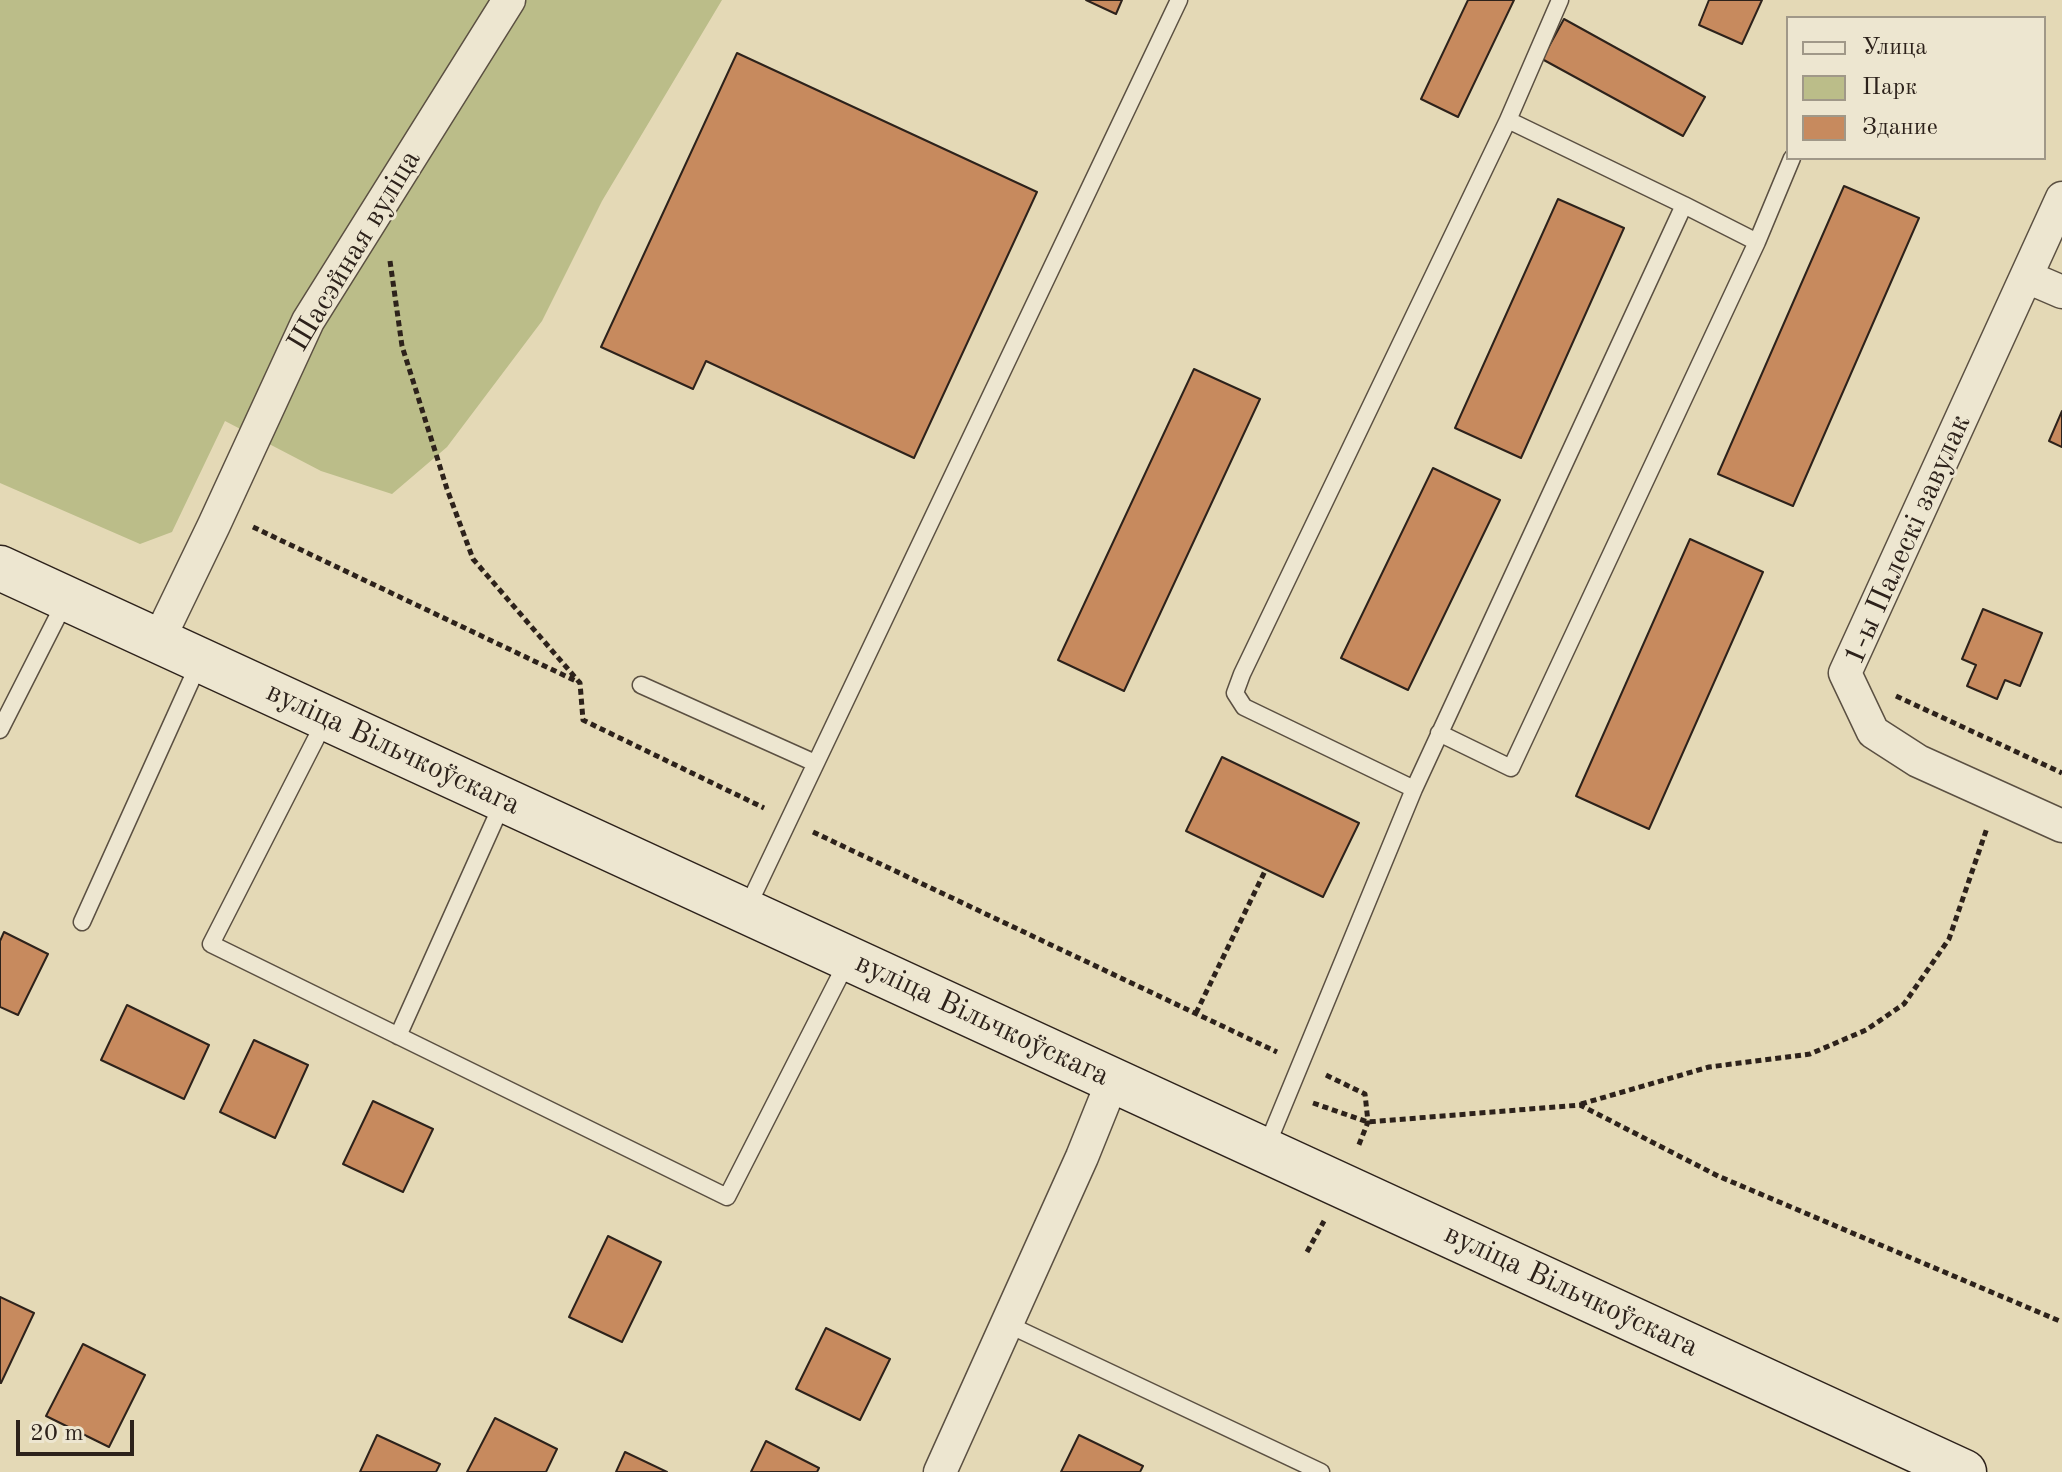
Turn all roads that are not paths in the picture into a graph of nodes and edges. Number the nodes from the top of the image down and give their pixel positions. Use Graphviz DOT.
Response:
graph roads {
  1 [pos="509,0"];
  2 [pos="1179,0"];
  3 [pos="1560,0"];
  4 [pos="1508,120"];
  5 [pos="1791,160"];
  6 [pos="2062,198"];
  7 [pos="1684,205"];
  8 [pos="1757,242"];
  9 [pos="2027,277"];
  10 [pos="2062,292"];
  11 [pos="0,568"];
  12 [pos="67,599"];
  13 [pos="158,641"];
  14 [pos="200,660"];
  15 [pos="641,685"];
  16 [pos="326,718"];
  17 [pos="0,730"];
  18 [pos="1439,733"];
  19 [pos="815,763"];
  20 [pos="1414,789"];
  21 [pos="504,800"];
  22 [pos="2062,826"];
  23 [pos="746,911"];
  24 [pos="82,922"];
  25 [pos="848,959"];
  26 [pos="398,1036"];
  27 [pos="1113,1080"];
  28 [pos="1265,1151"];
  29 [pos="1007,1324"];
  30 [pos="1952,1470"];
  31 [pos="940,1472"];
  32 [pos="1321,1472"];
  1 -- 13 [label="street, Шасэйная вуліца"];
  2 -- 19 [label="lane"];
  3 -- 4 [label="lane"];
  4 -- 7 [label="lane"];
  4 -- 20 [label="lane"];
  5 -- 8 [label="lane"];
  6 -- 9 [label="street, 1-ы Палескі завулак"];
  7 -- 8 [label="lane"];
  7 -- 18 [label="lane"];
  8 -- 18 [label="lane"];
  9 -- 10 [label="street"];
  9 -- 22 [label="street, 1-ы Палескі завулак"];
  11 -- 12 [label="main road, вуліца Вільчкоўскага"];
  12 -- 13 [label="main road, вуліца Вільчкоўскага"];
  12 -- 17 [label="lane"];
  13 -- 14 [label="main road, вуліца Вільчкоўскага"];
  14 -- 16 [label="main road, вуліца Вільчкоўскага"];
  14 -- 24 [label="lane"];
  15 -- 19 [label="lane"];
  16 -- 21 [label="main road, вуліца Вільчкоўскага"];
  16 -- 26 [label="lane"];
  18 -- 20 [label="lane"];
  19 -- 23 [label="lane"];
  20 -- 28 [label="lane"];
  21 -- 23 [label="main road, вуліца Вільчкоўскага"];
  21 -- 26 [label="lane"];
  23 -- 25 [label="main road, вуліца Вільчкоўскага"];
  25 -- 26 [label="lane"];
  25 -- 27 [label="main road, вуліца Вільчкоўскага"];
  27 -- 28 [label="main road, вуліца Вільчкоўскага"];
  27 -- 29 [label="street"];
  28 -- 30 [label="main road, вуліца Вільчкоўскага"];
  29 -- 31 [label="street"];
  29 -- 32 [label="lane"];
}
